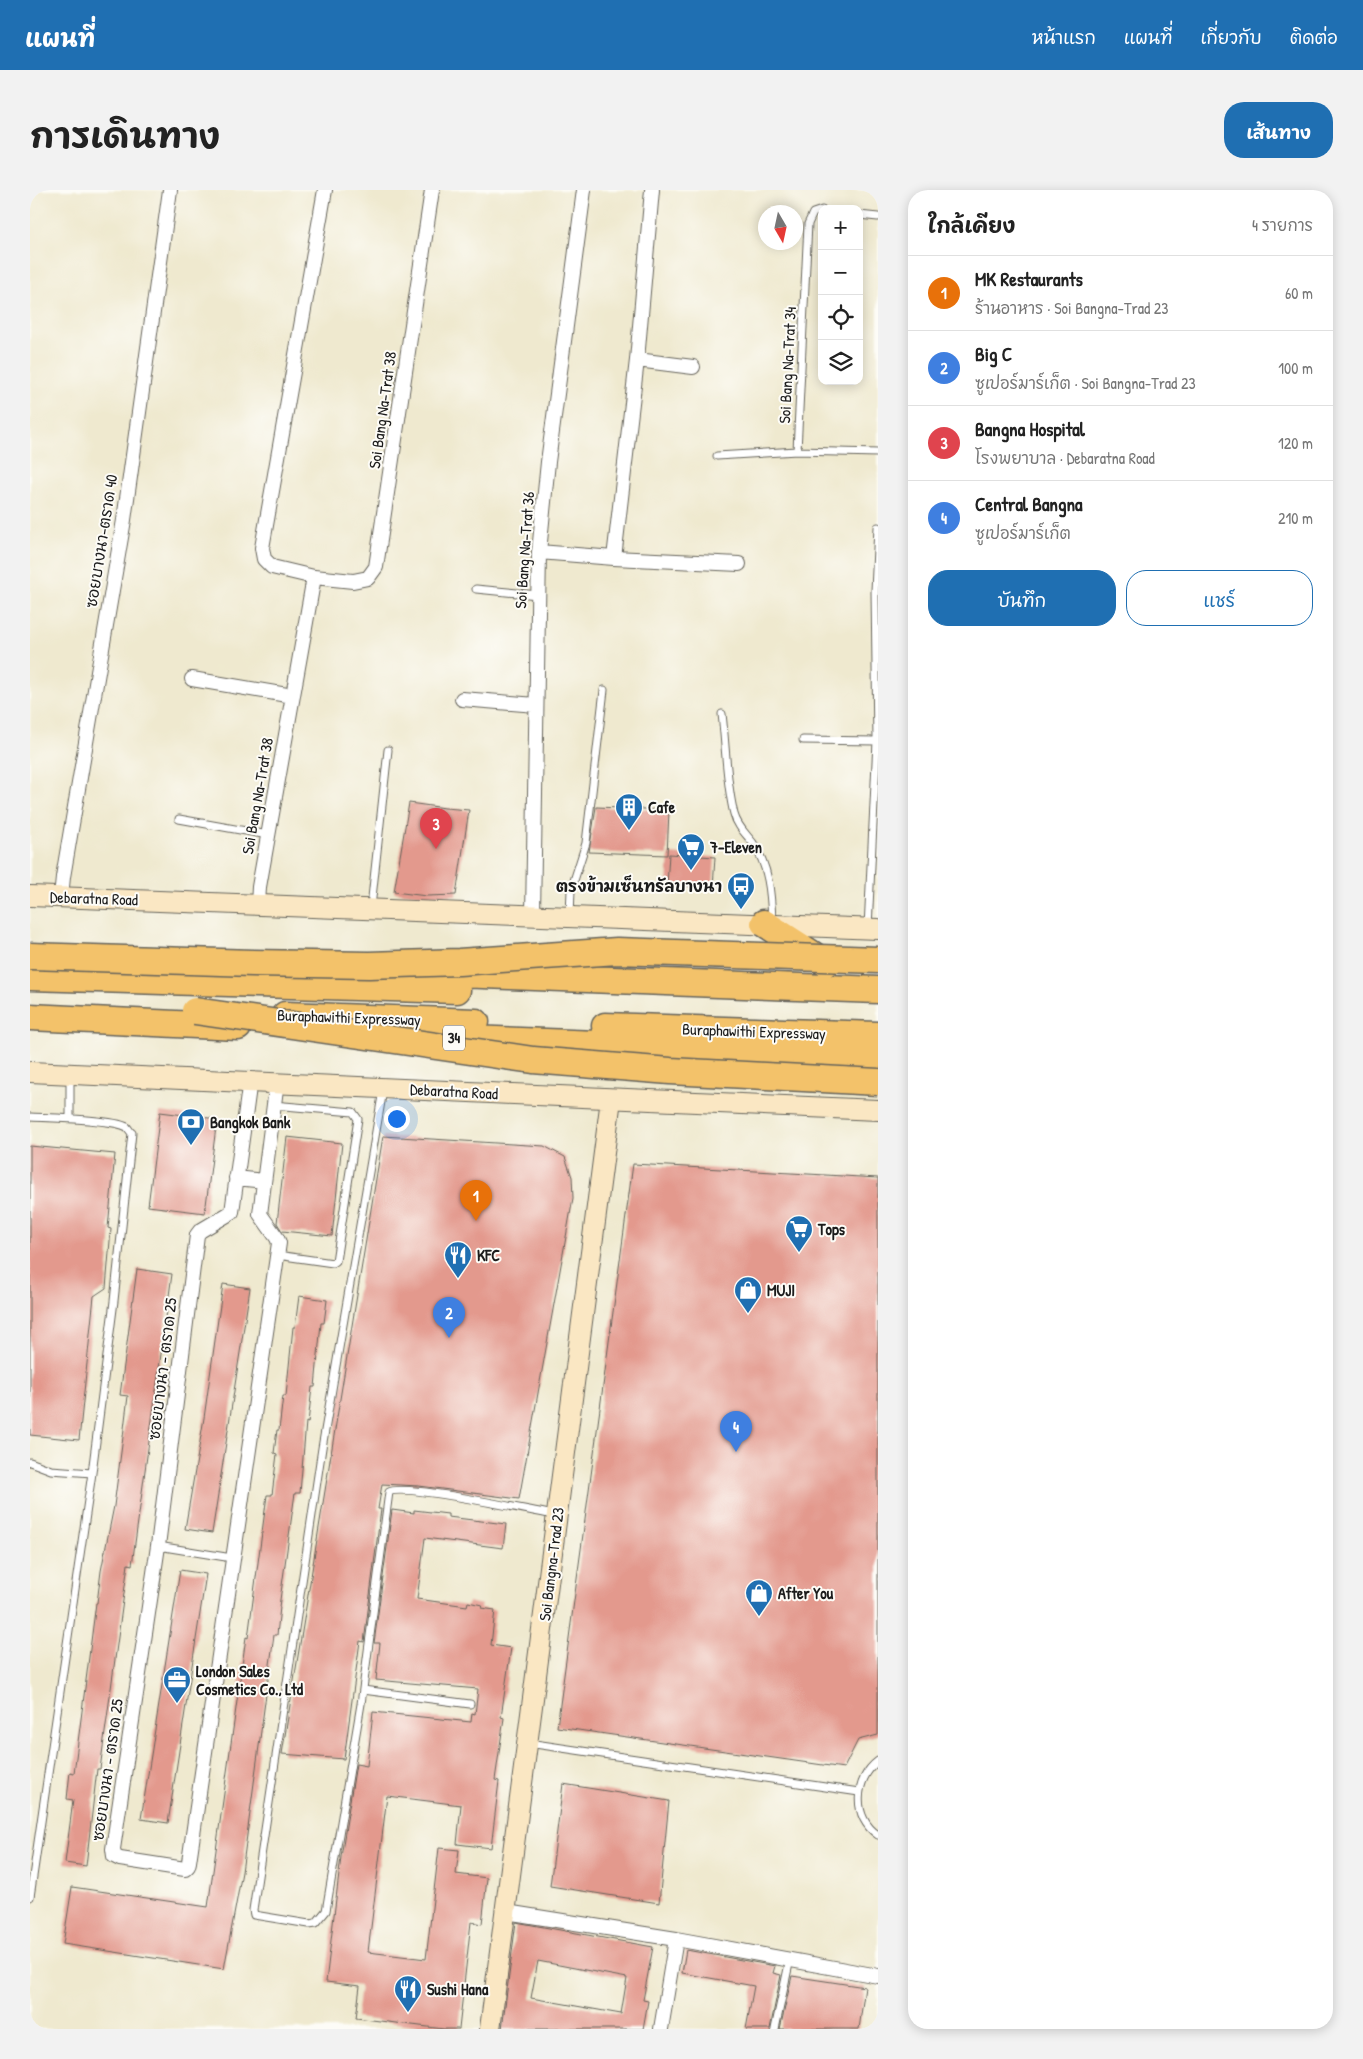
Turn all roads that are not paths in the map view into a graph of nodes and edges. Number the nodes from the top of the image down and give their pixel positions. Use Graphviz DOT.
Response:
graph roads {
  1 [pos="170,190"];
  2 [pos="325,190"];
  3 [pos="432,190"];
  4 [pos="584,190"];
  5 [pos="652,190"];
  6 [pos="818,211"];
  7 [pos="863,215"];
  8 [pos="878,217"];
  9 [pos="637,360"];
  10 [pos="693,367"];
  11 [pos="797,450"];
  12 [pos="878,453"];
  13 [pos="717,456"];
  14 [pos="878,526"];
  15 [pos="540,552"];
  16 [pos="614,558"];
  17 [pos="739,564"];
  18 [pos="314,577"];
  19 [pos="476,589"];
  20 [pos="538,595"];
  21 [pos="192,679"];
  22 [pos="604,690"];
  23 [pos="293,696"];
  24 [pos="462,699"];
  25 [pos="536,705"];
  26 [pos="722,714"];
  27 [pos="803,740"];
  28 [pos="877,741"];
  29 [pos="388,750"];
  30 [pos="179,819"];
  31 [pos="268,835"];
  32 [pos="30,896"];
  33 [pos="61,897"];
  34 [pos="258,904"];
  35 [pos="371,908"];
  36 [pos="533,915"];
  37 [pos="570,916"];
  38 [pos="768,924"];
  39 [pos="873,928"];
  40 [pos="30,957"];
  41 [pos="878,960"];
  42 [pos="30,976"];
  43 [pos="875,996"];
  44 [pos="30,1002"];
  45 [pos="195,1011"];
  46 [pos="30,1017"];
  47 [pos="878,1035"];
  48 [pos="878,1055"];
  49 [pos="30,1072"];
  50 [pos="70,1074"];
  51 [pos="250,1080"];
  52 [pos="277,1081"];
  53 [pos="878,1082"];
  54 [pos="383,1086"];
  55 [pos="611,1099"];
  56 [pos="273,1105"];
  57 [pos="878,1110"];
  58 [pos="30,1117"];
  59 [pos="70,1118"];
  60 [pos="236,1178"];
  61 [pos="264,1182"];
  62 [pos="277,1254"];
  63 [pos="30,1462"];
  64 [pos="92,1473"];
  65 [pos="558,1516"];
  66 [pos="158,1546"];
  67 [pos="232,1558"];
  68 [pos="363,1690"];
  69 [pos="470,1704"];
  70 [pos="527,1743"];
  71 [pos="878,1761"];
  72 [pos="859,1792"];
  73 [pos="878,1835"];
  74 [pos="30,1896"];
  75 [pos="506,1912"];
  76 [pos="676,1940"];
  77 [pos="790,1959"];
  78 [pos="878,1976"];
  79 [pos="490,2029"];
  80 [pos="661,2029"];
  81 [pos="775,2029"];
  1 -- 33 [label="street, ซอยบางนา-ตราด 40"];
  2 -- 18 [label="street, Soi Bang Na-Trat 38"];
  3 -- 18 [label="street, Soi Bang Na-Trat 38"];
  4 -- 15 [label="street, Soi Bang Na-Trat 36"];
  5 -- 9 [label="street"];
  6 -- 11 [label="lane, Soi Bang Na-Trat 34"];
  7 -- 8 [label="lane"];
  9 -- 10 [label="street"];
  9 -- 16 [label="street"];
  11 -- 12 [label="lane"];
  11 -- 13 [label="lane"];
  14 -- 28 [label="lane"];
  15 -- 16 [label="street"];
  15 -- 20 [label="street, Soi Bang Na-Trat 36"];
  16 -- 17 [label="street"];
  18 -- 23 [label="street, Soi Bang Na-Trat 38"];
  19 -- 20 [label="lane"];
  20 -- 25 [label="street, Soi Bang Na-Trat 36"];
  21 -- 23 [label="street"];
  22 -- 37 [label="lane"];
  23 -- 31 [label="street, Soi Bang Na-Trat 38"];
  24 -- 25 [label="street"];
  25 -- 36 [label="street, Soi Bang Na-Trat 36"];
  26 -- 38 [label="lane"];
  27 -- 28 [label="lane"];
  28 -- 39 [label="lane"];
  29 -- 35 [label="lane"];
  30 -- 31 [label="lane"];
  31 -- 34 [label="street, Soi Bang Na-Trat 38"];
  32 -- 33 [label="main road, Debaratna Road"];
  33 -- 34 [label="main road, Debaratna Road"];
  34 -- 35 [label="main road, Debaratna Road"];
  35 -- 36 [label="main road, Debaratna Road"];
  36 -- 37 [label="main road, Debaratna Road"];
  37 -- 38 [label="main road, Debaratna Road"];
  38 -- 39 [label="main road, Debaratna Road"];
  38 -- 43 [label="highway"];
  40 -- 41 [label="highway, bridge"];
  40 -- 43 [label="highway"];
  42 -- 43 [label="highway, Buraphawithi Expressway"];
  44 -- 45 [label="highway, Buraphawithi Expressway"];
  45 -- 47 [label="highway, Buraphawithi Expressway, bridge"];
  45 -- 53 [label="highway, bridge"];
  46 -- 48 [label="highway, 34"];
  49 -- 50 [label="main road, Debaratna Road"];
  50 -- 51 [label="main road, Debaratna Road"];
  50 -- 59 [label="lane"];
  51 -- 52 [label="main road, Debaratna Road"];
  51 -- 60 [label="street, ซอยบางนา - ตราด 25"];
  52 -- 54 [label="main road, Debaratna Road"];
  52 -- 56 [label="street, ซอยบางนา - ตราด 25"];
  54 -- 55 [label="main road, Debaratna Road"];
  54 -- 68 [label="lane"];
  55 -- 57 [label="main road, Debaratna Road"];
  55 -- 65 [label="main road, Soi Bangna-Trad 23"];
  56 -- 61 [label="street, ซอยบางนา - ตราด 25"];
  56 -- 62 [label="lane"];
  58 -- 59 [label="lane"];
  59 -- 64 [label="lane"];
  60 -- 61 [label="street"];
  60 -- 66 [label="street, ซอยบางนา - ตราด 25"];
  61 -- 62 [label="street, ซอยบางนา - ตราด 25"];
  62 -- 67 [label="street, ซอยบางนา - ตราด 25"];
  63 -- 64 [label="lane"];
  64 -- 74 [label="lane"];
  65 -- 68 [label="lane"];
  65 -- 70 [label="main road, Soi Bangna-Trad 23"];
  66 -- 67 [label="lane"];
  66 -- 67 [label="street, ซอยบางนา - ตราด 25"];
  68 -- 69 [label="lane"];
  70 -- 72 [label="lane"];
  70 -- 75 [label="main road, Soi Bangna-Trad 23"];
  71 -- 72 [label="lane"];
  72 -- 73 [label="lane"];
  75 -- 76 [label="street"];
  75 -- 79 [label="main road, Soi Bangna-Trad 23"];
  76 -- 77 [label="street"];
  76 -- 80 [label="street"];
  77 -- 78 [label="street"];
  77 -- 81 [label="lane"];
}
